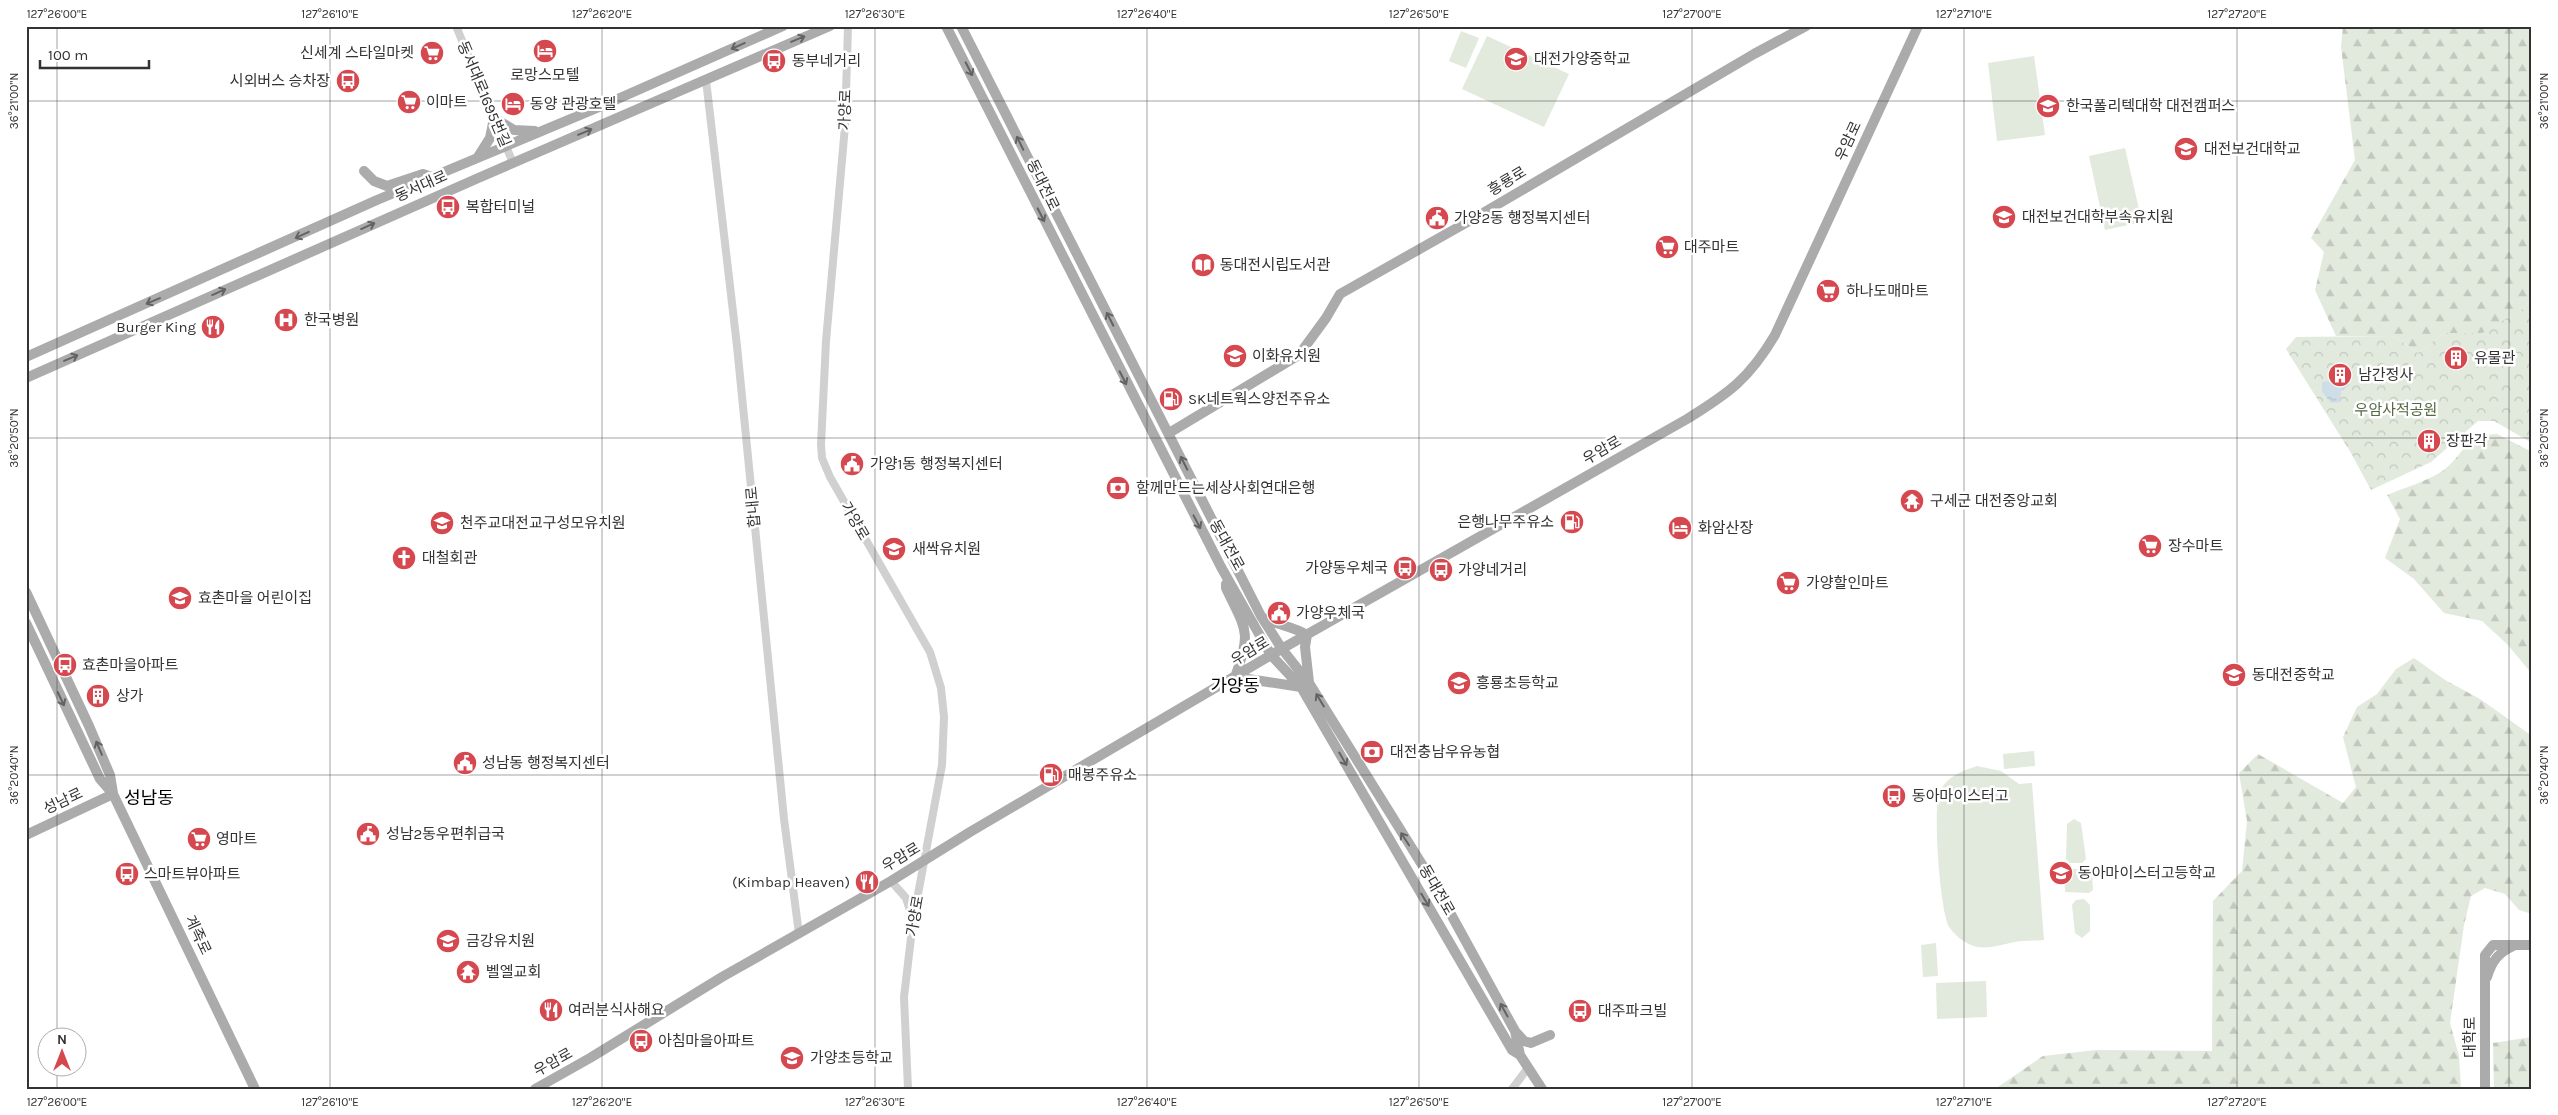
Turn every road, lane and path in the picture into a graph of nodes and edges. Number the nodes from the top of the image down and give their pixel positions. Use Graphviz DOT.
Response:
graph roads {
  1 [pos="456,26"];
  2 [pos="783,26"];
  3 [pos="830,26"];
  4 [pos="848,26"];
  5 [pos="946,26"];
  6 [pos="961,26"];
  7 [pos="1806,26"];
  8 [pos="1918,26"];
  9 [pos="706,80"];
  10 [pos="494,118"];
  11 [pos="546,130"];
  12 [pos="506,146"];
  13 [pos="475,160"];
  14 [pos="514,163"];
  15 [pos="364,171"];
  16 [pos="433,177"];
  17 [pos="26,357"];
  18 [pos="26,378"];
  19 [pos="1169,433"];
  20 [pos="1227,578"];
  21 [pos="26,592"];
  22 [pos="1261,616"];
  23 [pos="26,622"];
  24 [pos="1307,635"];
  25 [pos="1282,649"];
  26 [pos="1271,655"];
  27 [pos="1235,677"];
  28 [pos="1305,685"];
  29 [pos="113,794"];
  30 [pos="26,834"];
  31 [pos="926,860"];
  32 [pos="891,881"];
  33 [pos="913,921"];
  34 [pos="799,934"];
  35 [pos="2532,945"];
  36 [pos="1515,1031"];
  37 [pos="1550,1035"];
  38 [pos="1520,1055"];
  39 [pos="1528,1068"];
  40 [pos="255,1089"];
  41 [pos="535,1089"];
  42 [pos="908,1089"];
  43 [pos="1512,1089"];
  44 [pos="1542,1089"];
  45 [pos="2485,1089"];
  1 -- 10 [label="street, 동서대로1695번길"];
  2 -- 11 [label="main road, 동서대로, one-way"];
  9 -- 3 [label="main road, 동서대로, one-way"];
  4 -- 31 [label="street, 가양로"];
  5 -- 20 [label="main road, 동대전로, one-way"];
  19 -- 6 [label="main road, 동대전로, one-way"];
  7 -- 19 [label="main road, 흥룡로"];
  8 -- 24 [label="main road, 우암로"];
  14 -- 9 [label="main road, 동서대로, one-way"];
  9 -- 34 [label="street, 합내로"];
  10 -- 11 [label="main road"];
  10 -- 12 [label="street, 동서대로1695번길"];
  10 -- 13 [label="main road"];
  11 -- 12 [label="main road, 동서대로"];
  12 -- 13 [label="main road, 동서대로"];
  12 -- 14 [label="street, 동서대로1695번길"];
  13 -- 16 [label="main road, 동서대로"];
  18 -- 14 [label="main road, 동서대로, one-way"];
  15 -- 16 [label="main road"];
  16 -- 17 [label="main road, 동서대로, one-way"];
  22 -- 19 [label="main road, 동대전로, one-way"];
  20 -- 26 [label="main road, 동대전로"];
  20 -- 27 [label="main road"];
  29 -- 21 [label="main road, 계족로, one-way"];
  22 -- 24 [label="main road"];
  22 -- 25 [label="main road, 동대전로"];
  23 -- 29 [label="main road, 계족로, one-way"];
  24 -- 25 [label="main road, 우암로"];
  24 -- 28 [label="main road"];
  25 -- 26 [label="main road, 우암로"];
  25 -- 28 [label="main road, 동대전로"];
  26 -- 27 [label="main road, 우암로"];
  26 -- 28 [label="main road, 동대전로"];
  27 -- 28 [label="main road"];
  27 -- 31 [label="main road, 우암로"];
  36 -- 28 [label="main road, 동대전로, one-way"];
  28 -- 38 [label="main road, 동대전로, one-way"];
  29 -- 30 [label="main road, 성남로"];
  29 -- 40 [label="main road, 계족로"];
  31 -- 32 [label="main road, 우암로"];
  31 -- 33 [label="street, 가양로"];
  32 -- 33 [label="street"];
  32 -- 34 [label="main road, 우암로"];
  33 -- 42 [label="street, 가양로"];
  34 -- 41 [label="main road, 우암로"];
  35 -- 45 [label="main road, 대학로"];
  36 -- 37 [label="main road"];
  36 -- 38 [label="main road, 동대전로"];
  38 -- 39 [label="main road, 동대전로"];
  39 -- 43 [label="street"];
  39 -- 44 [label="main road, 동대전로"];
}
